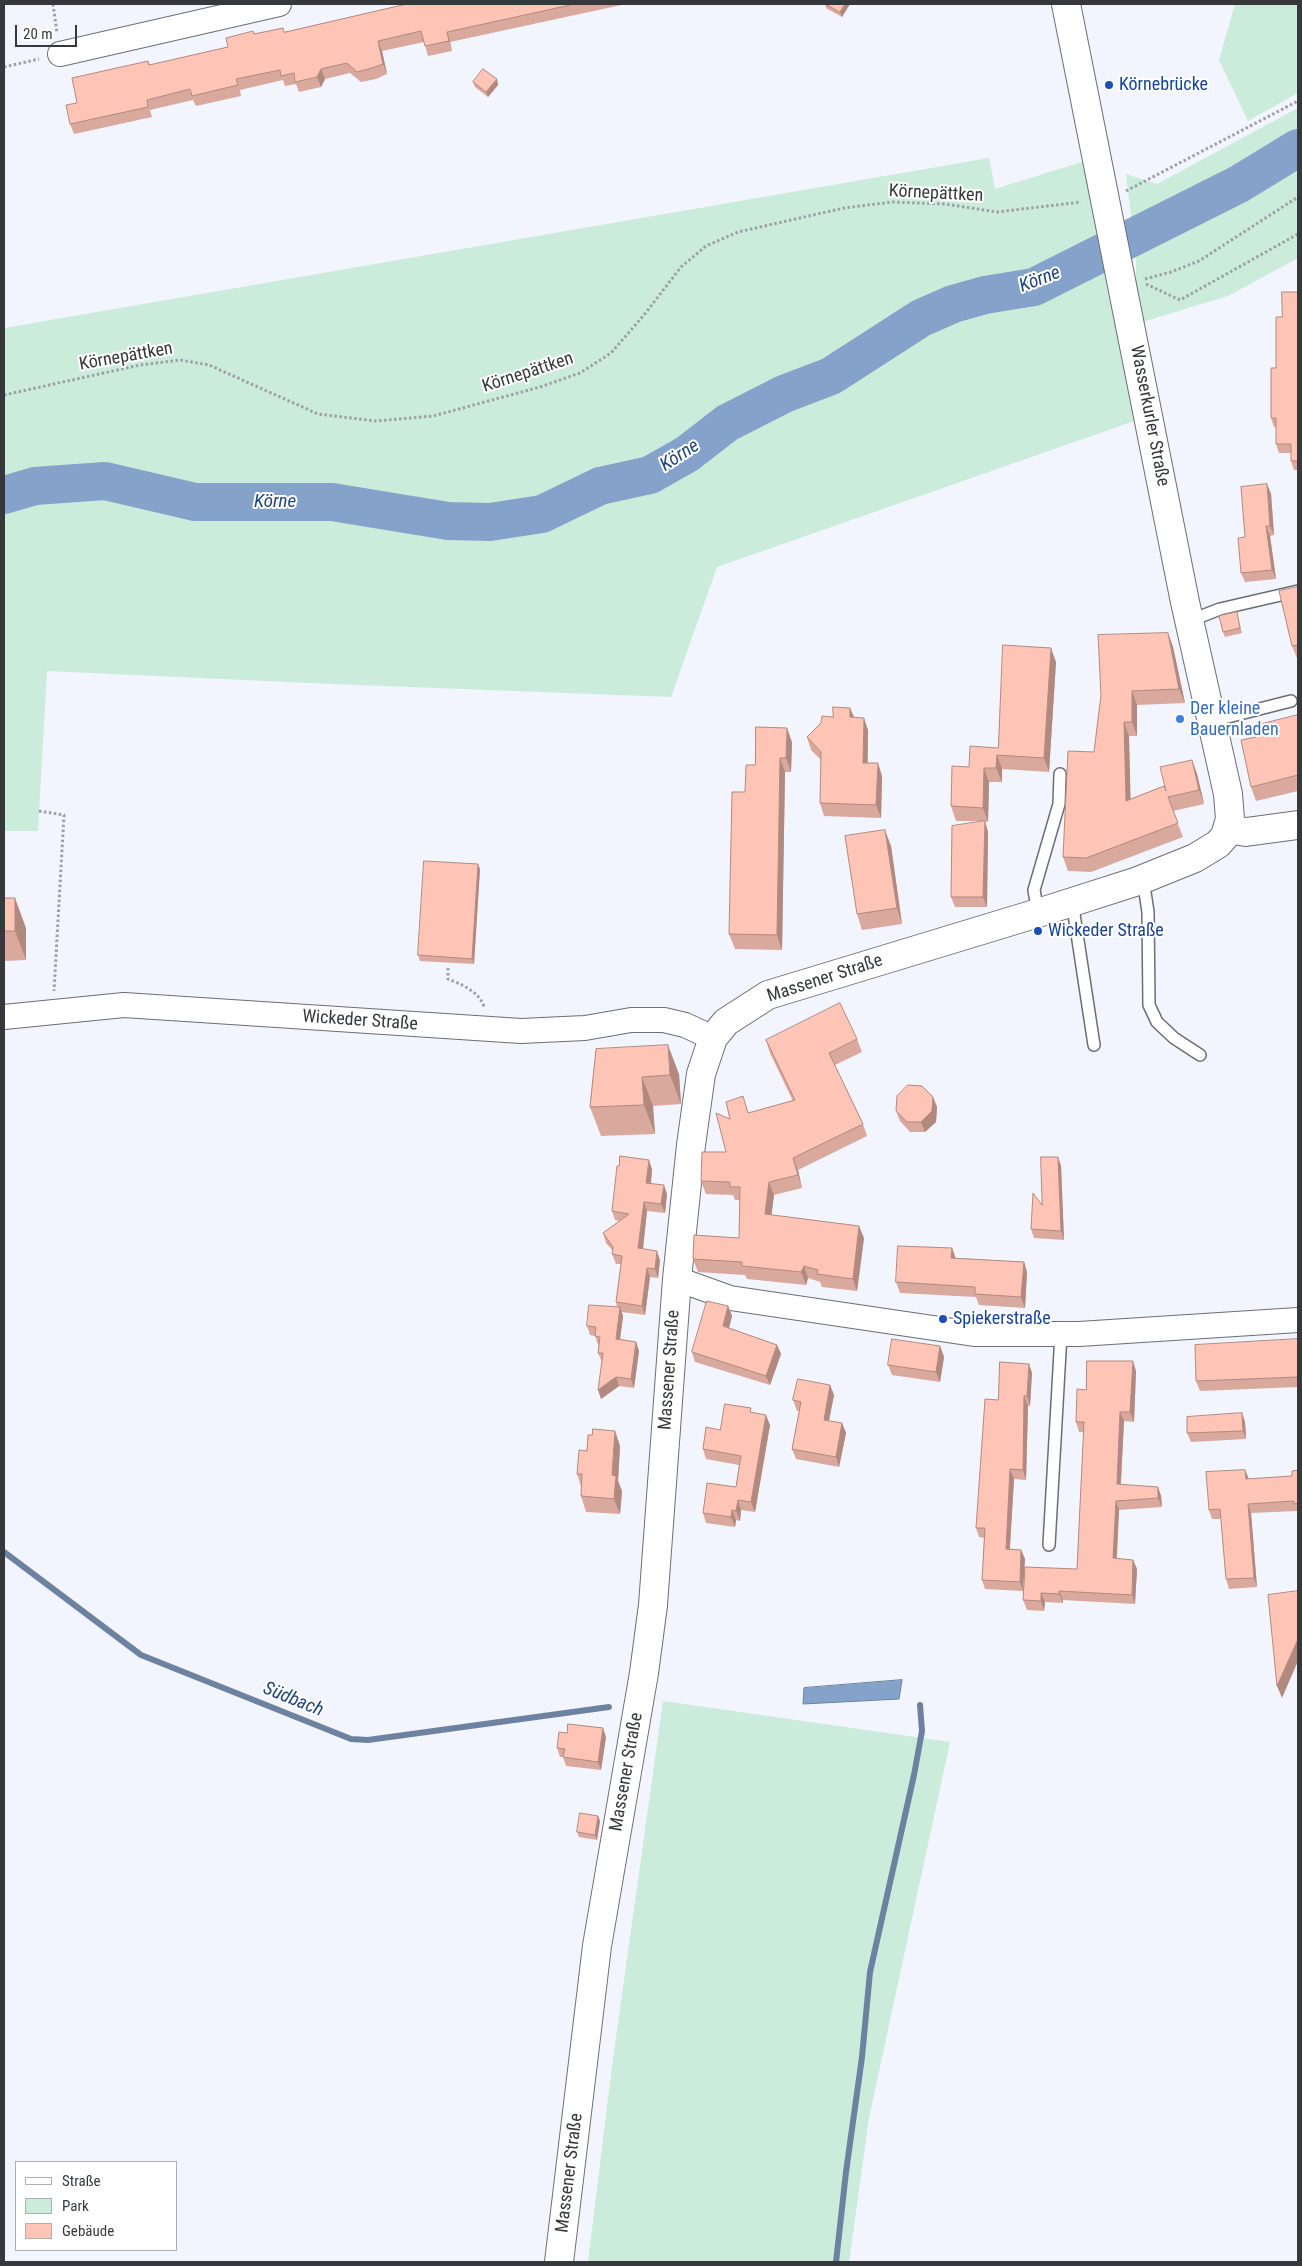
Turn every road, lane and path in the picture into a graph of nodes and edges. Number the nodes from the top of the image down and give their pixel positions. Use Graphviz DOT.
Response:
graph roads {
  1 [pos="53,4"];
  2 [pos="279,4"];
  3 [pos="1066,4"];
  4 [pos="60,54"];
  5 [pos="4,67"];
  6 [pos="1298,101"];
  7 [pos="1298,198"];
  8 [pos="1106,199"];
  9 [pos="1298,234"];
  10 [pos="1130,276"];
  11 [pos="4,395"];
  12 [pos="1298,591"];
  13 [pos="1189,621"];
  14 [pos="1292,700"];
  15 [pos="1212,721"];
  16 [pos="1060,774"];
  17 [pos="39,811"];
  18 [pos="1298,825"];
  19 [pos="1228,829"];
  20 [pos="1143,878"];
  21 [pos="1072,901"];
  22 [pos="1038,913"];
  23 [pos="448,968"];
  24 [pos="54,992"];
  25 [pos="4,1017"];
  26 [pos="489,1029"];
  27 [pos="713,1038"];
  28 [pos="1094,1045"];
  29 [pos="1200,1055"];
  30 [pos="677,1279"];
  31 [pos="1298,1320"];
  32 [pos="1061,1334"];
  33 [pos="1049,1545"];
  34 [pos="559,2262"];
  1 -- 4 [label="path"];
  2 -- 4 [label="street"];
  3 -- 8 [label="main road, Wasserkurler Straße"];
  4 -- 5 [label="path"];
  6 -- 8 [label="path, Körnepättken"];
  7 -- 10 [label="path"];
  8 -- 10 [label="main road, Wasserkurler Straße"];
  8 -- 11 [label="path, Körnepättken"];
  9 -- 10 [label="path"];
  10 -- 13 [label="main road, Wasserkurler Straße"];
  12 -- 13 [label="lane"];
  13 -- 15 [label="main road, Wasserkurler Straße"];
  14 -- 15 [label="lane"];
  15 -- 19 [label="main road, Wasserkurler Straße"];
  16 -- 22 [label="lane"];
  17 -- 24 [label="path"];
  18 -- 19 [label="main road"];
  19 -- 20 [label="main road, Massener Straße"];
  20 -- 21 [label="main road, Massener Straße"];
  20 -- 29 [label="lane"];
  21 -- 22 [label="main road, Massener Straße"];
  21 -- 28 [label="lane"];
  22 -- 27 [label="main road, Massener Straße"];
  23 -- 26 [label="path"];
  25 -- 26 [label="street, Wickeder Straße"];
  26 -- 27 [label="street, Wickeder Straße"];
  27 -- 30 [label="main road, Massener Straße"];
  30 -- 32 [label="street"];
  30 -- 34 [label="main road, Massener Straße"];
  31 -- 32 [label="street"];
  32 -- 33 [label="lane"];
}
